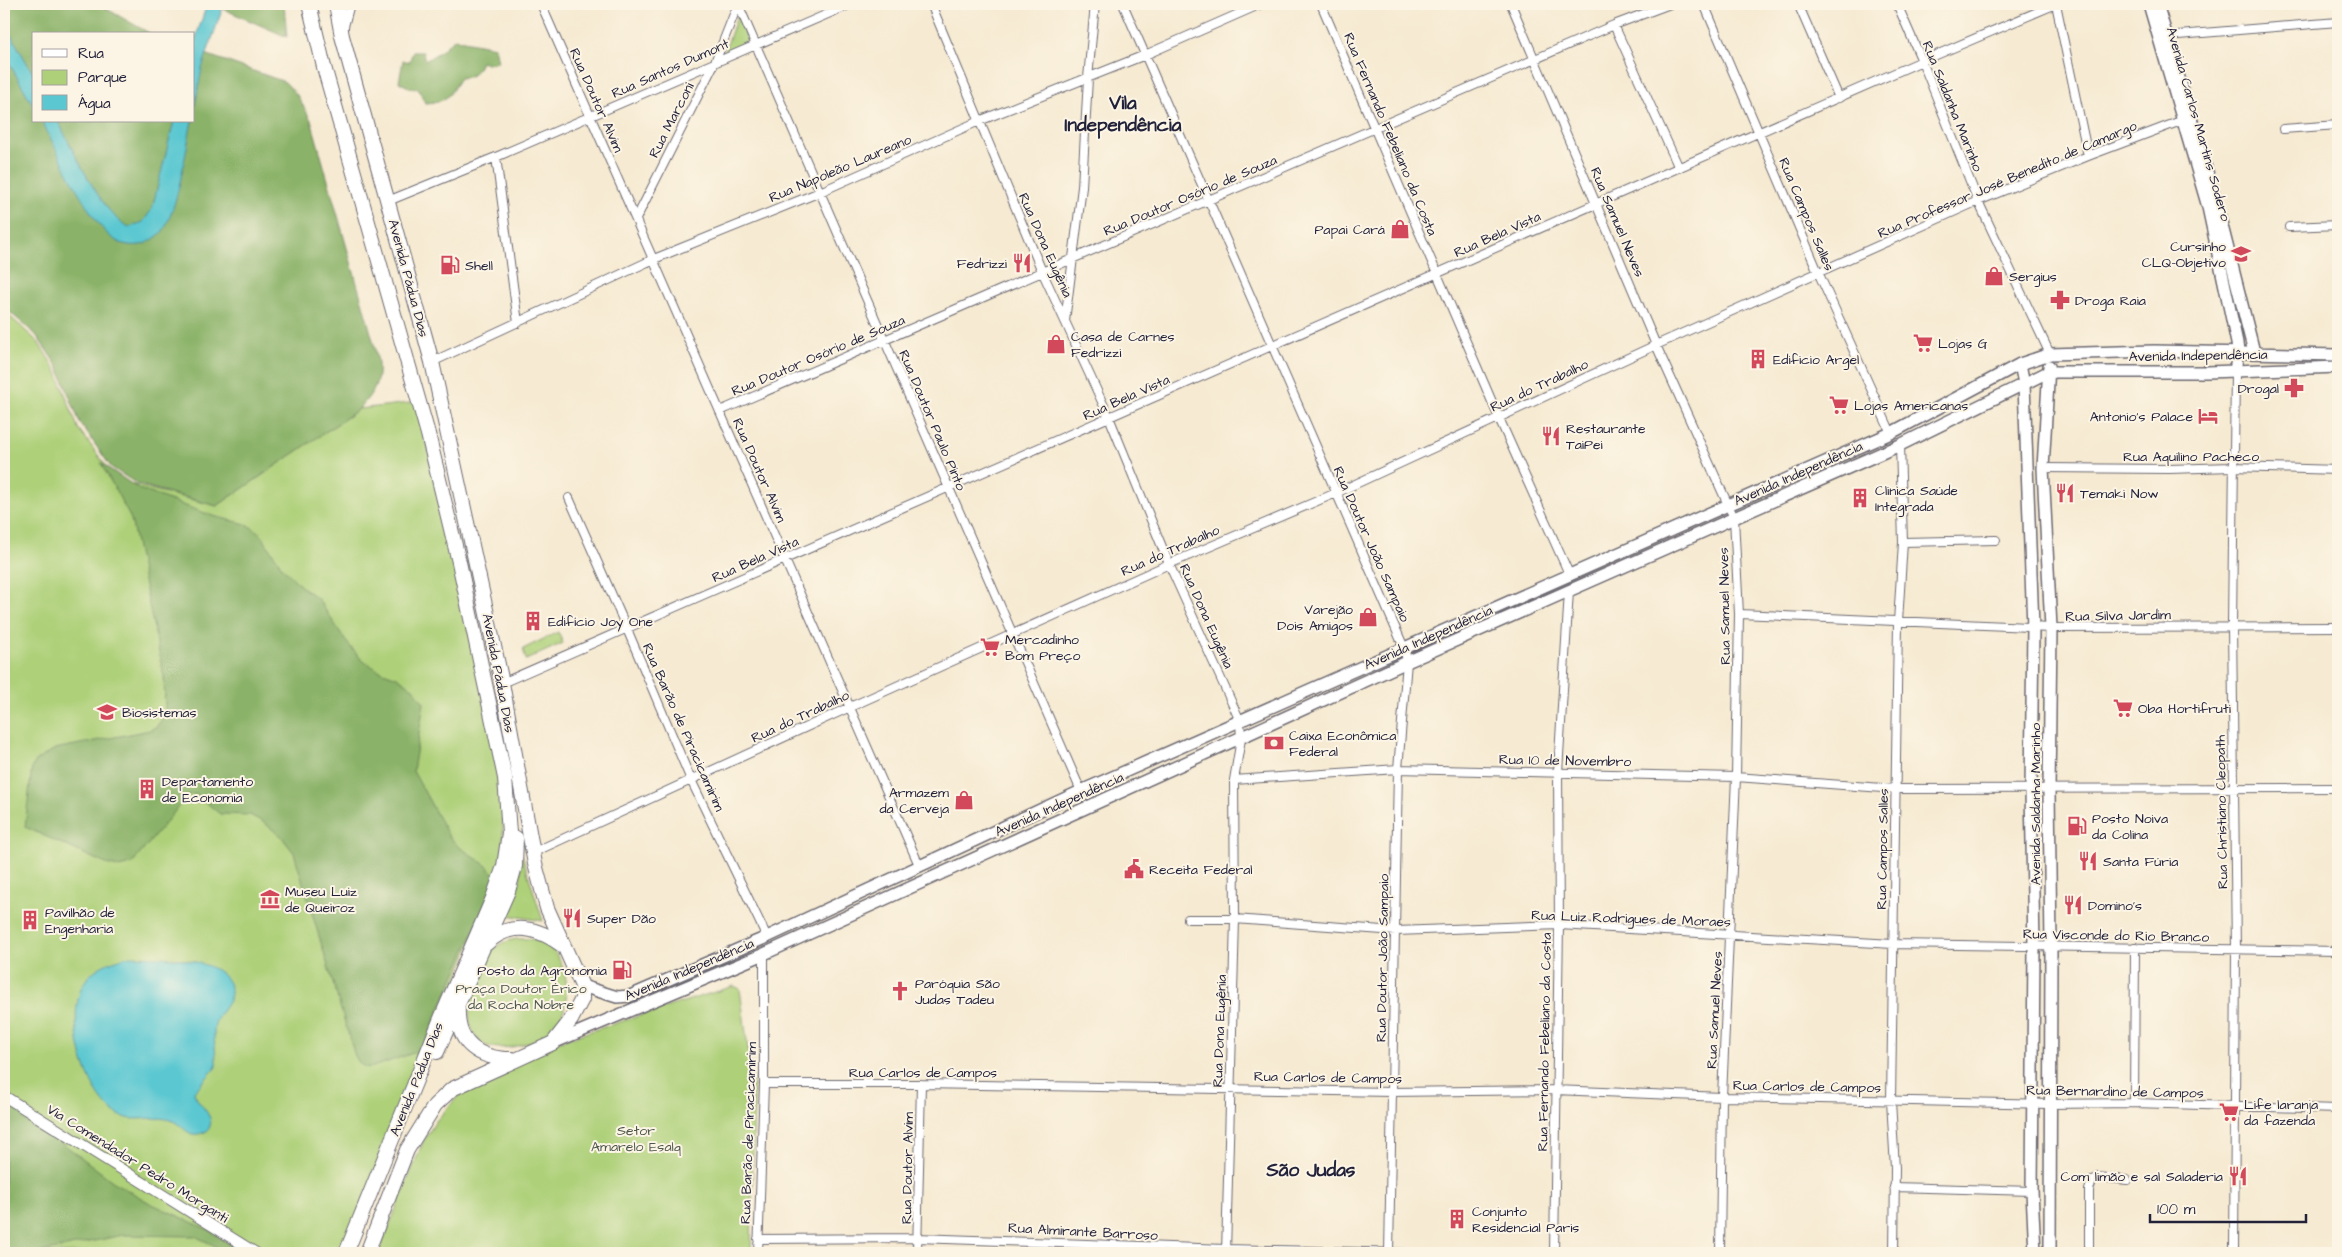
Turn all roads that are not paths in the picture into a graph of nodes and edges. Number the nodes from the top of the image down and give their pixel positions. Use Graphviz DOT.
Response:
graph roads {
  1 [pos="309,4"];
  2 [pos="336,4"];
  3 [pos="350,4"];
  4 [pos="542,4"];
  5 [pos="738,4"];
  6 [pos="851,4"];
  7 [pos="930,4"];
  8 [pos="1095,4"];
  9 [pos="1123,4"];
  10 [pos="1261,4"];
  11 [pos="1321,4"];
  12 [pos="1511,4"];
  13 [pos="1670,4"];
  14 [pos="1704,4"];
  15 [pos="1798,4"];
  16 [pos="1897,4"];
  17 [pos="2056,4"];
  18 [pos="2148,4"];
  19 [pos="2157,4"];
  20 [pos="2338,22"];
  21 [pos="1614,25"];
  22 [pos="342,36"];
  23 [pos="2166,36"];
  24 [pos="755,43"];
  25 [pos="1145,55"];
  26 [pos="1535,60"];
  27 [pos="1922,61"];
  28 [pos="715,62"];
  29 [pos="1088,78"];
  30 [pos="1839,98"];
  31 [pos="2185,98"];
  32 [pos="591,116"];
  33 [pos="979,121"];
  34 [pos="2183,121"];
  35 [pos="2338,125"];
  36 [pos="1374,129"];
  37 [pos="2283,129"];
  38 [pos="1759,133"];
  39 [pos="2088,156"];
  40 [pos="496,157"];
  41 [pos="1679,168"];
  42 [pos="820,192"];
  43 [pos="1208,200"];
  44 [pos="388,201"];
  45 [pos="1978,202"];
  46 [pos="1597,204"];
  47 [pos="636,219"];
  48 [pos="2338,225"];
  49 [pos="2288,227"];
  50 [pos="1074,258"];
  51 [pos="654,259"];
  52 [pos="1043,272"];
  53 [pos="1818,272"];
  54 [pos="1438,274"];
  55 [pos="1066,321"];
  56 [pos="518,323"];
  57 [pos="884,340"];
  58 [pos="1656,345"];
  59 [pos="1272,346"];
  60 [pos="2238,352"];
  61 [pos="2254,352"];
  62 [pos="2050,354"];
  63 [pos="2338,355"];
  64 [pos="432,362"];
  65 [pos="2020,364"];
  66 [pos="2338,367"];
  67 [pos="2235,371"];
  68 [pos="2048,372"];
  69 [pos="2024,384"];
  70 [pos="720,411"];
  71 [pos="1109,418"];
  72 [pos="1500,418"];
  73 [pos="1891,433"];
  74 [pos="1900,445"];
  75 [pos="1857,464"];
  76 [pos="2232,467"];
  77 [pos="2044,468"];
  78 [pos="2338,470"];
  79 [pos="949,488"];
  80 [pos="1336,493"];
  81 [pos="569,498"];
  82 [pos="1729,506"];
  83 [pos="1734,518"];
  84 [pos="1996,540"];
  85 [pos="1903,542"];
  86 [pos="785,559"];
  87 [pos="1169,564"];
  88 [pos="1570,576"];
  89 [pos="1568,591"];
  90 [pos="1739,614"];
  91 [pos="1898,622"];
  92 [pos="2232,626"];
  93 [pos="2033,627"];
  94 [pos="2338,627"];
  95 [pos="2051,628"];
  96 [pos="628,629"];
  97 [pos="1013,635"];
  98 [pos="1405,650"];
  99 [pos="1407,662"];
  100 [pos="502,684"];
  101 [pos="850,706"];
  102 [pos="1240,721"];
  103 [pos="1241,739"];
  104 [pos="1398,769"];
  105 [pos="1558,772"];
  106 [pos="1736,776"];
  107 [pos="505,778"];
  108 [pos="691,780"];
  109 [pos="1234,780"];
  110 [pos="2233,787"];
  111 [pos="2338,788"];
  112 [pos="1896,790"];
  113 [pos="2031,790"];
  114 [pos="1081,791"];
  115 [pos="2049,791"];
  116 [pos="532,853"];
  117 [pos="919,865"];
  118 [pos="832,907"];
  119 [pos="1188,919"];
  120 [pos="1235,919"];
  121 [pos="1559,925"];
  122 [pos="1396,931"];
  123 [pos="1730,934"];
  124 [pos="767,937"];
  125 [pos="1893,944"];
  126 [pos="563,946"];
  127 [pos="2034,947"];
  128 [pos="2051,947"];
  129 [pos="2135,947"];
  130 [pos="482,948"];
  131 [pos="2236,950"];
  132 [pos="2338,951"];
  133 [pos="764,954"];
  134 [pos="582,986"];
  135 [pos="458,1005"];
  136 [pos="553,1043"];
  137 [pos="516,1059"];
  138 [pos="764,1084"];
  139 [pos="921,1084"];
  140 [pos="1229,1088"];
  141 [pos="1556,1090"];
  142 [pos="1391,1092"];
  143 [pos="4,1096"];
  144 [pos="1722,1097"];
  145 [pos="1891,1101"];
  146 [pos="2034,1103"];
  147 [pos="2134,1103"];
  148 [pos="2049,1104"];
  149 [pos="2235,1106"];
  150 [pos="2338,1109"];
  151 [pos="376,1177"];
  152 [pos="2127,1180"];
  153 [pos="1894,1187"];
  154 [pos="2032,1191"];
  155 [pos="918,1238"];
  156 [pos="758,1239"];
  157 [pos="1226,1251"];
  158 [pos="256,1253"];
  159 [pos="346,1253"];
  160 [pos="367,1253"];
  161 [pos="758,1253"];
  162 [pos="917,1253"];
  163 [pos="1389,1253"];
  164 [pos="1408,1253"];
  165 [pos="1554,1253"];
  166 [pos="1720,1253"];
  167 [pos="1894,1253"];
  168 [pos="2035,1253"];
  169 [pos="2050,1253"];
  170 [pos="2089,1253"];
  171 [pos="2234,1253"];
  1 -- 107 [label="highway, Avenida Pádua Dias"];
  2 -- 22 [label="highway, Avenida Pádua Dias"];
  3 -- 22 [label="street"];
  4 -- 32 [label="street, Rua Doutor Alvim"];
  5 -- 24 [label="street, Rua Doutor Paulo Pinto"];
  5 -- 28 [label="street, Rua Marconi"];
  6 -- 24 [label="street, Rua Santos Dumont"];
  7 -- 33 [label="street, Rua Dona Eugênia"];
  8 -- 29 [label="street"];
  9 -- 25 [label="street, Rua Doutor João Sampaio"];
  10 -- 25 [label="street, Rua Napoleão Laureano"];
  11 -- 36 [label="street, Rua Fernando Febeliano da Costa"];
  12 -- 26 [label="street, Rua Samuel Neves"];
  13 -- 21 [label="street, Rua Doutor Osório de Souza"];
  14 -- 38 [label="street, Rua Campos Salles"];
  15 -- 30 [label="street"];
  16 -- 27 [label="street, Rua Saldanha Marinho"];
  17 -- 27 [label="street, Rua Bela Vista"];
  17 -- 39 [label="street"];
  18 -- 34 [label="main road, Avenida Carlos Martins Sodero"];
  19 -- 23 [label="main road, Avenida Carlos Martins Sodero"];
  20 -- 23 [label="street"];
  21 -- 26 [label="street, Rua Doutor Osório de Souza"];
  21 -- 41 [label="street"];
  22 -- 44 [label="highway, Avenida Pádua Dias"];
  23 -- 31 [label="main road, Avenida Carlos Martins Sodero"];
  24 -- 28 [label="street, Rua Santos Dumont"];
  24 -- 42 [label="street, Rua Doutor Paulo Pinto"];
  25 -- 29 [label="street, Rua Napoleão Laureano"];
  25 -- 43 [label="street, Rua Doutor João Sampaio"];
  26 -- 36 [label="street, Rua Doutor Osório de Souza"];
  26 -- 46 [label="street, Rua Samuel Neves"];
  27 -- 30 [label="street, Rua Bela Vista"];
  27 -- 45 [label="street, Rua Saldanha Marinho"];
  28 -- 32 [label="street, Rua Santos Dumont"];
  28 -- 47 [label="street, Rua Marconi"];
  29 -- 33 [label="street, Rua Napoleão Laureano"];
  29 -- 50 [label="street"];
  30 -- 38 [label="street, Rua Bela Vista"];
  31 -- 34 [label="street"];
  31 -- 61 [label="main road, Avenida Carlos Martins Sodero"];
  32 -- 40 [label="street, Rua Santos Dumont"];
  32 -- 47 [label="street, Rua Doutor Alvim"];
  33 -- 42 [label="street, Rua Napoleão Laureano"];
  33 -- 52 [label="street, Rua Dona Eugênia"];
  34 -- 39 [label="street, Rua Professor José Benedito de Camargo"];
  34 -- 60 [label="main road, Avenida Carlos Martins Sodero"];
  35 -- 37 [label="street"];
  36 -- 43 [label="street, Rua Doutor Osório de Souza"];
  36 -- 54 [label="street, Rua Fernando Febeliano da Costa"];
  38 -- 41 [label="street, Rua Bela Vista"];
  38 -- 53 [label="street, Rua Campos Salles"];
  39 -- 45 [label="street, Rua Professor José Benedito de Camargo"];
  40 -- 44 [label="street, Rua Santos Dumont"];
  40 -- 56 [label="street"];
  41 -- 46 [label="street, Rua Bela Vista"];
  42 -- 51 [label="street, Rua Napoleão Laureano"];
  42 -- 57 [label="street, Rua Doutor Paulo Pinto"];
  43 -- 50 [label="street, Rua Doutor Osório de Souza"];
  43 -- 59 [label="street, Rua Doutor João Sampaio"];
  44 -- 64 [label="highway, Avenida Pádua Dias"];
  45 -- 53 [label="street, Rua Professor José Benedito de Camargo"];
  45 -- 62 [label="street, Rua Saldanha Marinho"];
  46 -- 54 [label="street, Rua Bela Vista"];
  46 -- 58 [label="street, Rua Samuel Neves"];
  47 -- 51 [label="street, Rua Doutor Alvim"];
  48 -- 49 [label="street"];
  50 -- 52 [label="street, Rua Doutor Osório de Souza"];
  50 -- 55 [label="street"];
  51 -- 56 [label="street, Rua Napoleão Laureano"];
  51 -- 70 [label="street, Rua Doutor Alvim"];
  52 -- 55 [label="street, Rua Dona Eugênia"];
  52 -- 57 [label="street, Rua Doutor Osório de Souza"];
  53 -- 58 [label="street, Rua do Trabalho"];
  53 -- 73 [label="street, Rua Campos Salles"];
  54 -- 59 [label="street, Rua Bela Vista"];
  54 -- 72 [label="street, Rua Fernando Febeliano da Costa"];
  55 -- 71 [label="street, Rua Dona Eugênia"];
  56 -- 64 [label="street, Rua Napoleão Laureano"];
  57 -- 70 [label="street, Rua Doutor Osório de Souza"];
  57 -- 79 [label="street, Rua Doutor Paulo Pinto"];
  58 -- 72 [label="street, Rua do Trabalho"];
  58 -- 82 [label="street, Rua Samuel Neves"];
  59 -- 71 [label="street, Rua Bela Vista"];
  59 -- 80 [label="street, Rua Doutor João Sampaio"];
  60 -- 61 [label="main road, Avenida Independência"];
  60 -- 62 [label="main road, Avenida Independência"];
  60 -- 67 [label="main road, Avenida Carlos Martins Sodero"];
  61 -- 63 [label="main road, Avenida Independência"];
  62 -- 65 [label="main road, Avenida Independência"];
  62 -- 68 [label="main road, Avenida Saldanha Marinho"];
  63 -- 67 [label="main road"];
  64 -- 100 [label="highway, Avenida Pádua Dias"];
  65 -- 69 [label="main road, Avenida Saldanha Marinho"];
  65 -- 73 [label="main road, Avenida Independência"];
  66 -- 67 [label="main road, Avenida Independência"];
  67 -- 68 [label="main road, Avenida Independência"];
  67 -- 76 [label="street, Rua Christiano Cleopath"];
  68 -- 69 [label="main road, Avenida Independência"];
  68 -- 77 [label="main road, Avenida Saldanha Marinho"];
  69 -- 74 [label="main road, Avenida Independência"];
  69 -- 93 [label="main road, Avenida Saldanha Marinho"];
  70 -- 86 [label="street, Rua Doutor Alvim"];
  71 -- 79 [label="street, Rua Bela Vista"];
  71 -- 87 [label="street, Rua Dona Eugênia"];
  72 -- 80 [label="street, Rua do Trabalho"];
  72 -- 88 [label="street, Rua Fernando Febeliano da Costa"];
  73 -- 75 [label="main road"];
  73 -- 82 [label="main road, Avenida Independência"];
  74 -- 75 [label="main road, Avenida Independência"];
  74 -- 85 [label="street, Rua Campos Salles"];
  75 -- 83 [label="main road, Avenida Independência"];
  76 -- 77 [label="street, Rua Aquilino Pacheco"];
  76 -- 78 [label="street, Rua Aquilino Pacheco"];
  76 -- 92 [label="street, Rua Christiano Cleopath"];
  77 -- 95 [label="main road, Avenida Saldanha Marinho"];
  79 -- 86 [label="street, Rua Bela Vista"];
  79 -- 97 [label="street, Rua Doutor Paulo Pinto"];
  80 -- 87 [label="street, Rua do Trabalho"];
  80 -- 98 [label="street, Rua Doutor João Sampaio"];
  81 -- 96 [label="street, Rua Barão de Piracicamirim"];
  82 -- 83 [label="street, Rua Samuel Neves"];
  82 -- 88 [label="main road, Avenida Independência"];
  83 -- 89 [label="main road, Avenida Independência"];
  83 -- 90 [label="street, Rua Samuel Neves"];
  84 -- 85 [label="street"];
  85 -- 91 [label="street, Rua Campos Salles"];
  86 -- 96 [label="street, Rua Bela Vista"];
  86 -- 101 [label="street, Rua Doutor Alvim"];
  87 -- 97 [label="street, Rua do Trabalho"];
  87 -- 102 [label="street, Rua Dona Eugênia"];
  88 -- 98 [label="main road, Avenida Independência"];
  89 -- 99 [label="main road, Avenida Independência"];
  89 -- 105 [label="street, Rua Fernando Febeliano da Costa"];
  90 -- 91 [label="street, Rua Silva Jardim"];
  90 -- 106 [label="street, Rua Samuel Neves"];
  91 -- 93 [label="street, Rua Silva Jardim"];
  91 -- 112 [label="street, Rua Campos Salles"];
  92 -- 94 [label="street, Rua Silva Jardim"];
  92 -- 95 [label="street, Rua Silva Jardim"];
  92 -- 110 [label="street, Rua Christiano Cleopath"];
  93 -- 95 [label="street, Rua Silva Jardim"];
  93 -- 113 [label="main road, Avenida Saldanha Marinho"];
  95 -- 115 [label="main road, Avenida Saldanha Marinho"];
  96 -- 100 [label="street, Rua Bela Vista"];
  96 -- 108 [label="street, Rua Barão de Piracicamirim"];
  97 -- 101 [label="street, Rua do Trabalho"];
  97 -- 114 [label="street, Rua Doutor Paulo Pinto"];
  98 -- 99 [label="street, Rua Doutor João Sampaio"];
  98 -- 102 [label="main road, Avenida Independência"];
  99 -- 103 [label="main road, Avenida Independência"];
  99 -- 104 [label="street, Rua Doutor João Sampaio"];
  100 -- 116 [label="highway, Avenida Pádua Dias"];
  101 -- 108 [label="street, Rua do Trabalho"];
  101 -- 117 [label="street, Rua Doutor Alvim"];
  102 -- 103 [label="street, Rua Dona Eugênia"];
  102 -- 114 [label="main road, Avenida Independência"];
  103 -- 109 [label="street, Rua Dona Eugênia"];
  103 -- 133 [label="main road, Avenida Independência"];
  104 -- 105 [label="street, Rua 10 de Novembro"];
  104 -- 109 [label="street, Rua 10 de Novembro"];
  104 -- 122 [label="street, Rua Doutor João Sampaio"];
  105 -- 106 [label="street, Rua 10 de Novembro"];
  105 -- 121 [label="street, Rua Fernando Febeliano da Costa"];
  106 -- 112 [label="street, Rua 10 de Novembro"];
  106 -- 123 [label="street, Rua Samuel Neves"];
  107 -- 130 [label="highway"];
  107 -- 151 [label="highway, Avenida Pádua Dias"];
  108 -- 116 [label="street, Rua do Trabalho"];
  108 -- 124 [label="street, Rua Barão de Piracicamirim"];
  109 -- 120 [label="street, Rua Dona Eugênia"];
  110 -- 111 [label="street, Rua 10 de Novembro"];
  110 -- 115 [label="street, Rua 10 de Novembro"];
  110 -- 131 [label="street, Rua Christiano Cleopath"];
  112 -- 113 [label="street, Rua 10 de Novembro"];
  112 -- 125 [label="street, Rua Campos Salles"];
  113 -- 115 [label="street, Rua 10 de Novembro"];
  113 -- 127 [label="main road, Avenida Saldanha Marinho"];
  114 -- 117 [label="main road, Avenida Independência"];
  115 -- 128 [label="main road, Avenida Saldanha Marinho"];
  116 -- 126 [label="highway, Avenida Pádua Dias"];
  117 -- 118 [label="main road, Avenida Independência"];
  118 -- 124 [label="main road, Avenida Independência"];
  118 -- 133 [label="main road"];
  119 -- 120 [label="street, Rua Luiz Rodrigues de Moraes"];
  120 -- 122 [label="street, Rua Luiz Rodrigues de Moraes"];
  120 -- 140 [label="street, Rua Dona Eugênia"];
  121 -- 122 [label="street, Rua Luiz Rodrigues de Moraes"];
  121 -- 123 [label="street, Rua Luiz Rodrigues de Moraes"];
  121 -- 141 [label="street, Rua Fernando Febeliano da Costa"];
  122 -- 142 [label="street, Rua Doutor João Sampaio"];
  123 -- 125 [label="street, Rua Luiz Rodrigues de Moraes"];
  123 -- 144 [label="street, Rua Samuel Neves"];
  124 -- 134 [label="main road, Avenida Independência"];
  125 -- 127 [label="street, Rua Visconde do Rio Branco"];
  125 -- 145 [label="street, Rua Campos Salles"];
  126 -- 130 [label="highway"];
  126 -- 134 [label="highway, Avenida Pádua Dias"];
  127 -- 128 [label="street, Rua Visconde do Rio Branco"];
  127 -- 146 [label="main road, Avenida Saldanha Marinho"];
  128 -- 129 [label="street, Rua Visconde do Rio Branco"];
  128 -- 148 [label="main road, Avenida Saldanha Marinho"];
  129 -- 131 [label="street, Rua Visconde do Rio Branco"];
  129 -- 147 [label="street"];
  130 -- 135 [label="highway"];
  131 -- 132 [label="street, Rua Visconde do Rio Branco"];
  131 -- 149 [label="street, Rua Christiano Cleopath"];
  133 -- 136 [label="main road, Avenida Independência"];
  133 -- 138 [label="street, Rua Barão de Piracicamirim"];
  134 -- 136 [label="highway, Avenida Pádua Dias"];
  135 -- 137 [label="highway"];
  135 -- 151 [label="highway"];
  136 -- 137 [label="highway, Avenida Pádua Dias"];
  137 -- 160 [label="highway, Avenida Pádua Dias"];
  138 -- 139 [label="street, Rua Carlos de Campos"];
  138 -- 156 [label="street, Rua Barão de Piracicamirim"];
  139 -- 140 [label="street, Rua Carlos de Campos"];
  139 -- 155 [label="street, Rua Doutor Alvim"];
  140 -- 142 [label="street, Rua Carlos de Campos"];
  140 -- 157 [label="street, Rua Dona Eugênia"];
  141 -- 142 [label="street, Rua Carlos de Campos"];
  141 -- 144 [label="street, Rua Carlos de Campos"];
  141 -- 165 [label="street, Rua Fernando Febeliano da Costa"];
  142 -- 163 [label="street, Rua Doutor João Sampaio"];
  143 -- 158 [label="street, Via Comendador Pedro Morganti"];
  144 -- 145 [label="street, Rua Carlos de Campos"];
  144 -- 166 [label="street, Rua Samuel Neves"];
  145 -- 146 [label="street, Rua Bernardino de Campos"];
  145 -- 153 [label="street, Rua Campos Salles"];
  146 -- 148 [label="street, Rua Bernardino de Campos"];
  146 -- 154 [label="main road, Avenida Saldanha Marinho"];
  147 -- 148 [label="street, Rua Bernardino de Campos"];
  147 -- 149 [label="street, Rua Bernardino de Campos"];
  148 -- 169 [label="main road, Avenida Saldanha Marinho"];
  149 -- 150 [label="street, Rua Bernardino de Campos"];
  149 -- 171 [label="street, Rua Christiano Cleopath"];
  151 -- 159 [label="highway, Avenida Pádua Dias"];
  152 -- 170 [label="street"];
  153 -- 154 [label="street"];
  153 -- 167 [label="street, Rua Campos Salles"];
  154 -- 168 [label="main road, Avenida Saldanha Marinho"];
  155 -- 156 [label="street, Rua Almirante Barroso"];
  155 -- 157 [label="street, Rua Almirante Barroso"];
  155 -- 162 [label="street, Rua Doutor Alvim"];
  156 -- 161 [label="street, Rua Barão de Piracicamirim"];
  157 -- 163 [label="street, Rua Almirante Barroso"];
  163 -- 164 [label="street, Rua Almirante Barroso"];
}
